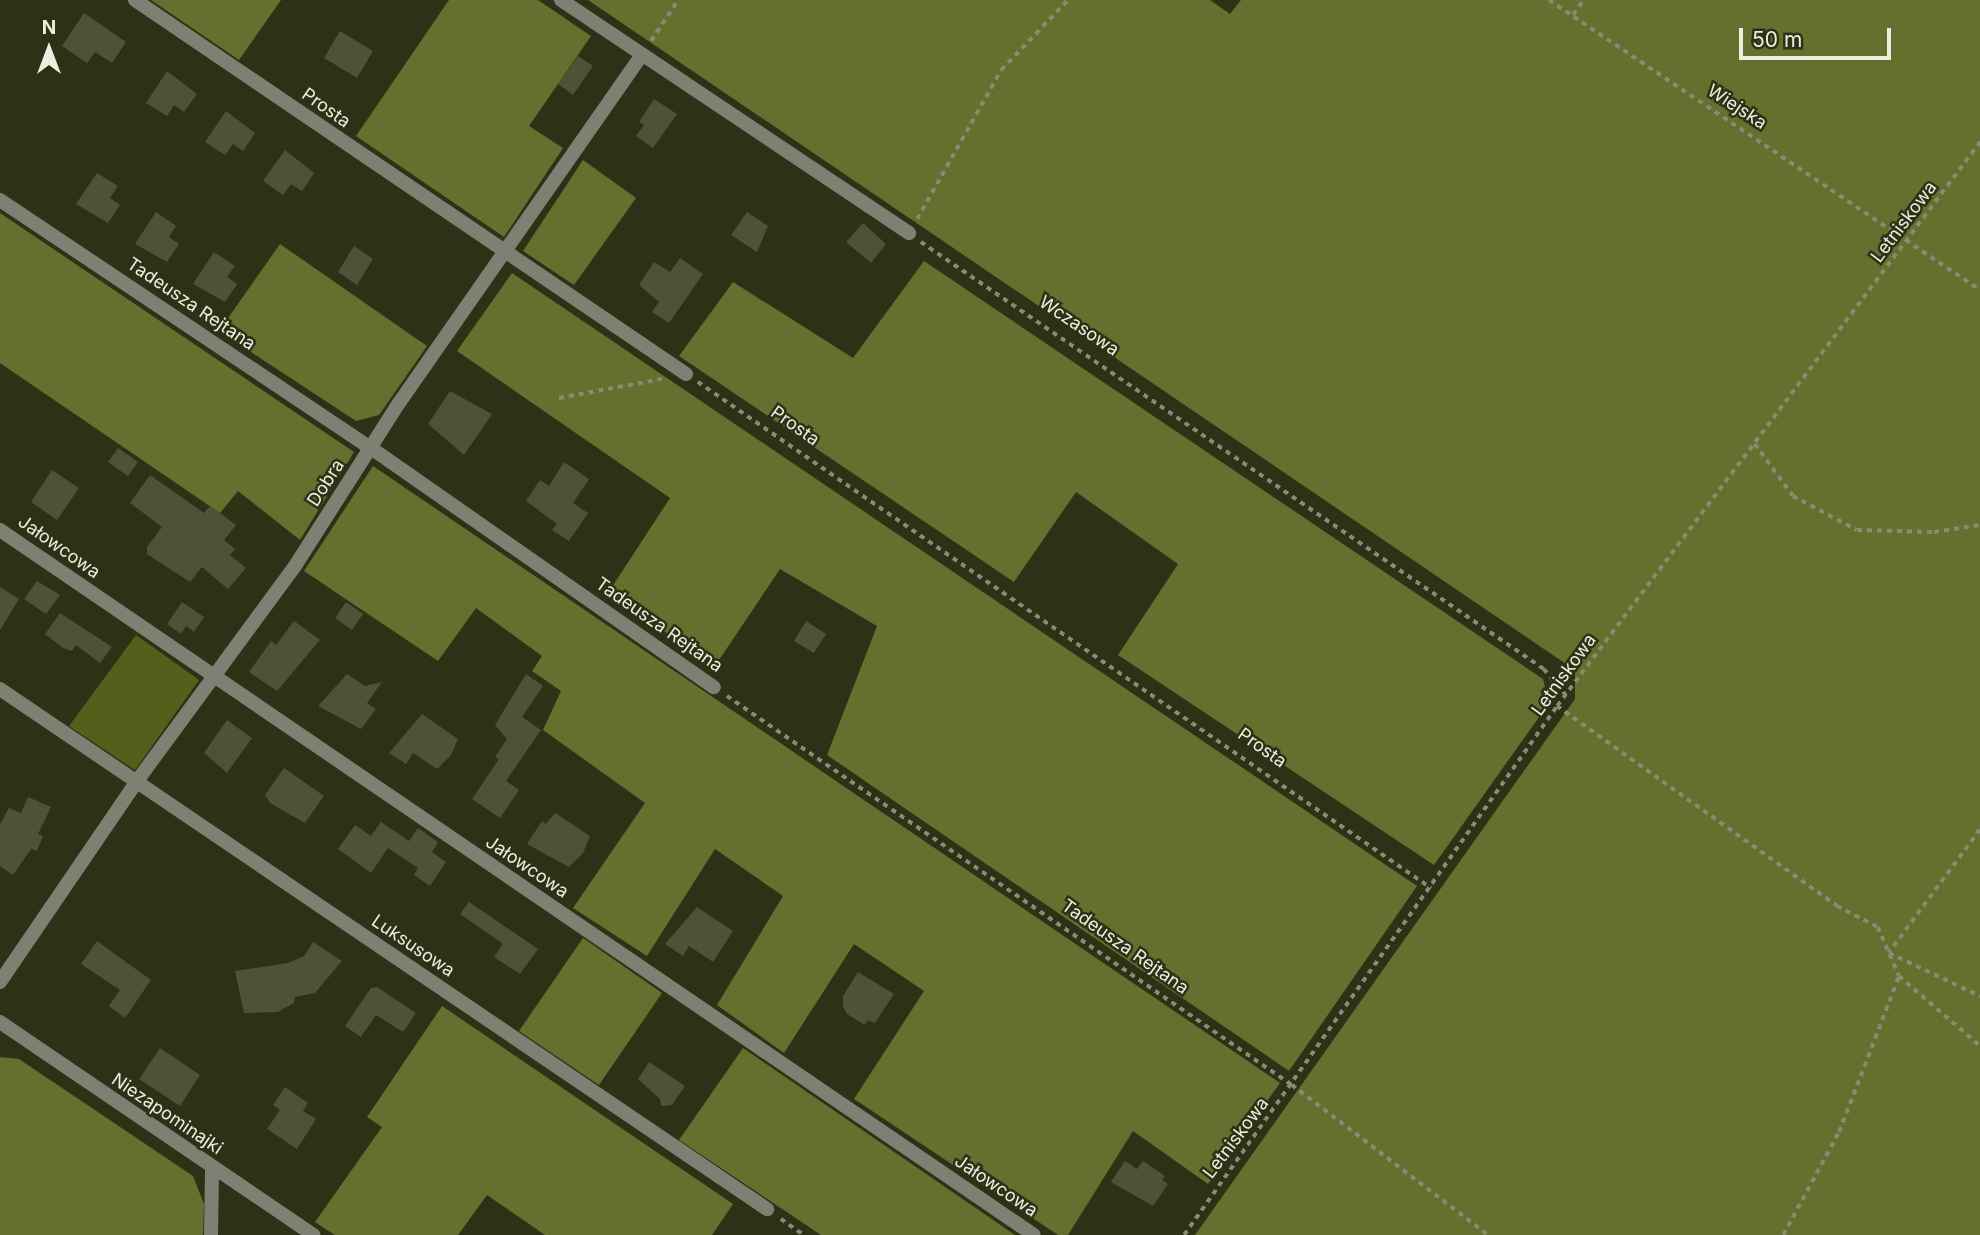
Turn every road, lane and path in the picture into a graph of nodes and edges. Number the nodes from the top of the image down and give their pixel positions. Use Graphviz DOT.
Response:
graph roads {
  1 [pos="135,0"];
  2 [pos="561,0"];
  3 [pos="678,0"];
  4 [pos="1068,0"];
  5 [pos="1549,0"];
  6 [pos="1583,0"];
  7 [pos="1573,15"];
  8 [pos="642,55"];
  9 [pos="1980,142"];
  10 [pos="0,200"];
  11 [pos="909,233"];
  12 [pos="1909,238"];
  13 [pos="504,254"];
  14 [pos="1980,289"];
  15 [pos="687,374"];
  16 [pos="559,398"];
  17 [pos="1755,444"];
  18 [pos="371,448"];
  19 [pos="1980,525"];
  20 [pos="0,530"];
  21 [pos="214,678"];
  22 [pos="714,687"];
  23 [pos="0,689"];
  24 [pos="1566,695"];
  25 [pos="1557,706"];
  26 [pos="137,781"];
  27 [pos="1980,830"];
  28 [pos="1431,888"];
  29 [pos="1889,954"];
  30 [pos="1899,976"];
  31 [pos="0,982"];
  32 [pos="1980,996"];
  33 [pos="0,1022"];
  34 [pos="1980,1046"];
  35 [pos="1292,1085"];
  36 [pos="212,1168"];
  37 [pos="767,1209"];
  38 [pos="211,1235"];
  39 [pos="314,1235"];
  40 [pos="804,1235"];
  41 [pos="1034,1235"];
  42 [pos="1184,1235"];
  43 [pos="1488,1235"];
  44 [pos="1783,1235"];
  1 -- 13 [label="street, Prosta"];
  2 -- 8 [label="street"];
  3 -- 8 [label="path"];
  4 -- 11 [label="path"];
  5 -- 12 [label="path, Wiejska"];
  6 -- 7 [label="path"];
  8 -- 11 [label="street"];
  8 -- 13 [label="street, Dobra"];
  9 -- 12 [label="path, Letniskowa"];
  10 -- 18 [label="street, Tadeusza Rejtana"];
  11 -- 24 [label="path, Wczasowa"];
  12 -- 14 [label="path, Wiejska"];
  12 -- 17 [label="path, Letniskowa"];
  13 -- 15 [label="street, Prosta"];
  13 -- 18 [label="street, Dobra"];
  15 -- 16 [label="path"];
  15 -- 28 [label="path, Prosta"];
  17 -- 19 [label="path"];
  17 -- 24 [label="path, Letniskowa"];
  18 -- 21 [label="street, Dobra"];
  18 -- 22 [label="street, Tadeusza Rejtana"];
  20 -- 21 [label="street, Jałowcowa"];
  21 -- 26 [label="street, Dobra"];
  21 -- 41 [label="street, Jałowcowa"];
  22 -- 35 [label="path, Tadeusza Rejtana"];
  23 -- 26 [label="street, Luksusowa"];
  24 -- 25 [label="path, Letniskowa"];
  25 -- 28 [label="path, Letniskowa"];
  25 -- 29 [label="path"];
  26 -- 31 [label="street, Dobra"];
  26 -- 37 [label="street, Luksusowa"];
  27 -- 29 [label="path"];
  28 -- 35 [label="path, Letniskowa"];
  29 -- 30 [label="path"];
  29 -- 32 [label="path"];
  30 -- 34 [label="path"];
  30 -- 44 [label="path"];
  33 -- 36 [label="street, Niezapominajki"];
  35 -- 42 [label="path, Letniskowa"];
  35 -- 43 [label="path, Tadeusza Rejtana"];
  36 -- 38 [label="street"];
  36 -- 39 [label="street, Niezapominajki"];
  37 -- 40 [label="path"];
}
